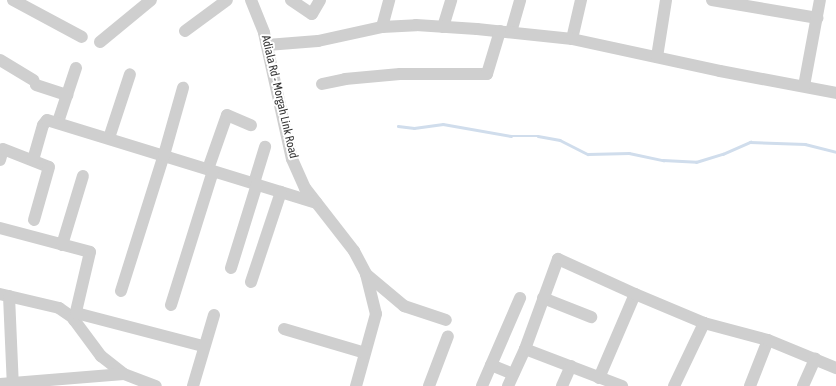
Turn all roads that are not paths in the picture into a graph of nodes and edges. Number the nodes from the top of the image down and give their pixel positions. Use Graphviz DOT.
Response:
graph roads {
  1 [pos="13,0"];
  2 [pos="151,0"];
  3 [pos="227,0"];
  4 [pos="291,0"];
  5 [pos="320,0"];
  6 [pos="389,0"];
  7 [pos="451,0"];
  8 [pos="520,0"];
  9 [pos="581,0"];
  10 [pos="666,0"];
  11 [pos="716,0"];
  12 [pos="820,0"];
  13 [pos="256,4"];
  14 [pos="36,5"];
  15 [pos="817,18"];
  16 [pos="443,27"];
  17 [pos="382,28"];
  18 [pos="185,31"];
  19 [pos="506,31"];
  20 [pos="82,37"];
  21 [pos="572,39"];
  22 [pos="100,42"];
  23 [pos="267,45"];
  24 [pos="657,57"];
  25 [pos="0,60"];
  26 [pos="76,68"];
  27 [pos="130,74"];
  28 [pos="322,84"];
  29 [pos="804,86"];
  30 [pos="183,88"];
  31 [pos="836,93"];
  32 [pos="67,95"];
  33 [pos="58,122"];
  34 [pos="251,125"];
  35 [pos="109,138"];
  36 [pos="265,146"];
  37 [pos="164,155"];
  38 [pos="0,160"];
  39 [pos="33,160"];
  40 [pos="211,170"];
  41 [pos="83,176"];
  42 [pos="256,184"];
  43 [pos="281,192"];
  44 [pos="317,203"];
  45 [pos="34,220"];
  46 [pos="0,228"];
  47 [pos="62,244"];
  48 [pos="231,268"];
  49 [pos="366,274"];
  50 [pos="251,282"];
  51 [pos="121,291"];
  52 [pos="635,294"];
  53 [pos="4,295"];
  54 [pos="520,298"];
  55 [pos="543,298"];
  56 [pos="171,304"];
  57 [pos="214,315"];
  58 [pos="75,317"];
  59 [pos="591,317"];
  60 [pos="446,320"];
  61 [pos="704,322"];
  62 [pos="284,329"];
  63 [pos="448,336"];
  64 [pos="768,340"];
  65 [pos="203,346"];
  66 [pos="525,349"];
  67 [pos="365,353"];
  68 [pos="815,359"];
  69 [pos="491,365"];
  70 [pos="571,366"];
  71 [pos="836,368"];
  72 [pos="124,374"];
  73 [pos="514,374"];
  74 [pos="599,378"];
  75 [pos="83,382"];
  76 [pos="0,384"];
  77 [pos="13,385"];
  78 [pos="618,385"];
  79 [pos="156,386"];
  80 [pos="193,386"];
  81 [pos="356,386"];
  82 [pos="429,386"];
  83 [pos="482,386"];
  84 [pos="508,386"];
  85 [pos="562,386"];
  86 [pos="674,386"];
  87 [pos="750,386"];
  88 [pos="803,386"];
  1 -- 14 [label="street"];
  2 -- 22 [label="street"];
  3 -- 18 [label="street"];
  4 -- 5 [label="street"];
  6 -- 17 [label="street"];
  7 -- 16 [label="street"];
  8 -- 19 [label="street"];
  9 -- 21 [label="street"];
  10 -- 24 [label="street"];
  11 -- 15 [label="street"];
  12 -- 15 [label="street"];
  13 -- 23 [label="street, Adiala Rd - Morgah Link Road"];
  14 -- 20 [label="street"];
  15 -- 29 [label="street"];
  16 -- 17 [label="street"];
  16 -- 19 [label="street"];
  17 -- 23 [label="street"];
  19 -- 21 [label="street"];
  19 -- 28 [label="street"];
  21 -- 24 [label="street"];
  23 -- 44 [label="street, Adiala Rd - Morgah Link Road"];
  24 -- 29 [label="street"];
  25 -- 32 [label="street"];
  26 -- 32 [label="street"];
  27 -- 35 [label="street"];
  29 -- 31 [label="street"];
  30 -- 37 [label="street"];
  32 -- 33 [label="street"];
  33 -- 35 [label="street"];
  33 -- 39 [label="street"];
  34 -- 40 [label="street"];
  35 -- 37 [label="street"];
  36 -- 42 [label="street"];
  37 -- 40 [label="street"];
  37 -- 51 [label="street"];
  38 -- 39 [label="street"];
  39 -- 45 [label="street"];
  40 -- 42 [label="street"];
  40 -- 56 [label="street"];
  41 -- 47 [label="street"];
  42 -- 43 [label="street"];
  42 -- 48 [label="street"];
  43 -- 44 [label="street"];
  43 -- 50 [label="street"];
  44 -- 49 [label="street, Adiala Rd - Morgah Link Road"];
  46 -- 47 [label="street"];
  47 -- 58 [label="street"];
  49 -- 60 [label="street"];
  49 -- 67 [label="street, Adiala Rd - Morgah Link Road"];
  52 -- 55 [label="street"];
  52 -- 61 [label="street"];
  52 -- 74 [label="street"];
  53 -- 58 [label="street"];
  53 -- 77 [label="street"];
  54 -- 69 [label="street"];
  55 -- 59 [label="street"];
  55 -- 66 [label="street"];
  57 -- 65 [label="street"];
  58 -- 65 [label="street"];
  58 -- 72 [label="street"];
  61 -- 64 [label="street"];
  61 -- 86 [label="street"];
  62 -- 67 [label="street"];
  63 -- 82 [label="street"];
  64 -- 68 [label="street"];
  64 -- 87 [label="street"];
  65 -- 80 [label="street"];
  66 -- 70 [label="street"];
  66 -- 73 [label="street"];
  67 -- 81 [label="street, Adiala Rd - Morgah Link Road"];
  68 -- 71 [label="street"];
  68 -- 88 [label="street"];
  69 -- 73 [label="street"];
  69 -- 83 [label="street"];
  70 -- 74 [label="street"];
  70 -- 85 [label="street"];
  72 -- 75 [label="street"];
  72 -- 79 [label="street"];
  73 -- 84 [label="street"];
  74 -- 78 [label="street"];
  75 -- 77 [label="street"];
  76 -- 77 [label="street"];
}
